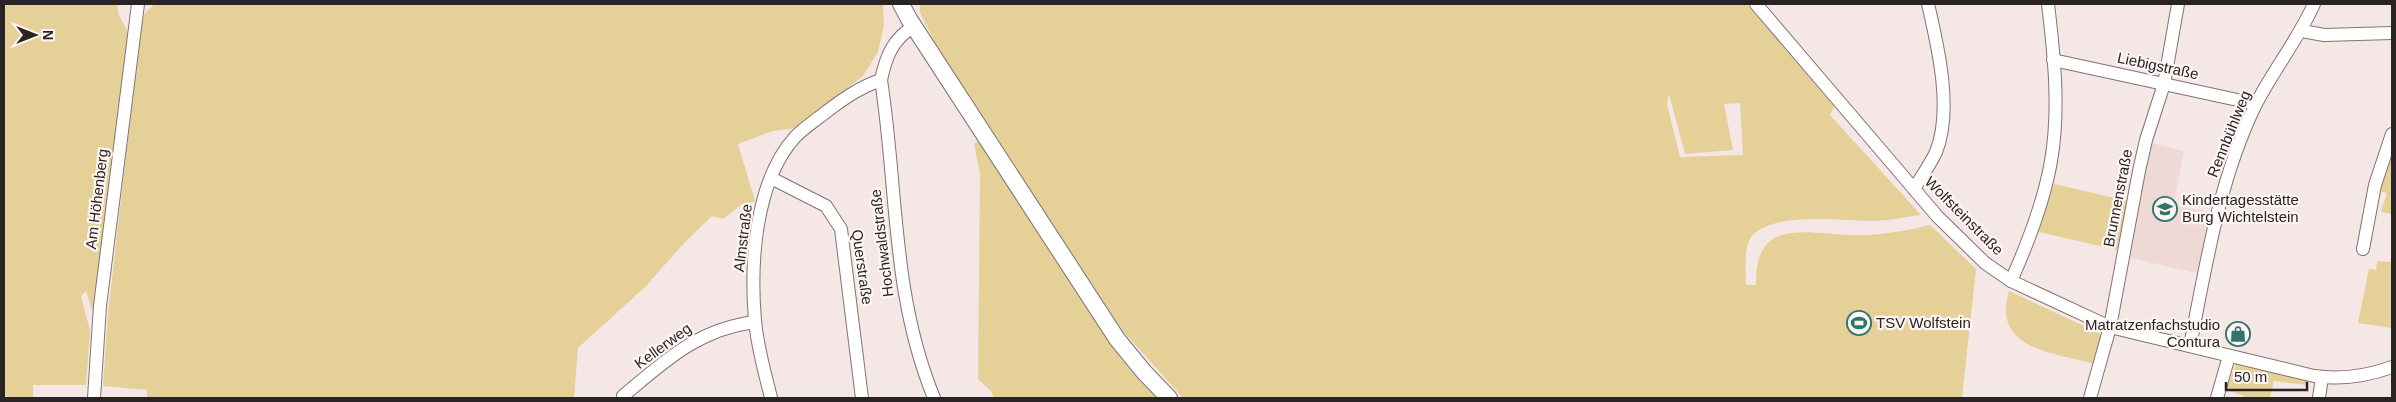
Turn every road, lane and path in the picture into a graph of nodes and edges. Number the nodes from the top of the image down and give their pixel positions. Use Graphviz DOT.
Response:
graph roads {
  1 [pos="138,4"];
  2 [pos="901,4"];
  3 [pos="911,4"];
  4 [pos="1756,4"];
  5 [pos="1928,4"];
  6 [pos="2048,4"];
  7 [pos="2178,4"];
  8 [pos="2314,4"];
  9 [pos="914,26"];
  10 [pos="2302,31"];
  11 [pos="2392,33"];
  12 [pos="2054,60"];
  13 [pos="881,80"];
  14 [pos="2164,84"];
  15 [pos="2256,104"];
  16 [pos="2392,134"];
  17 [pos="772,178"];
  18 [pos="1914,189"];
  19 [pos="2363,249"];
  20 [pos="2011,281"];
  21 [pos="755,322"];
  22 [pos="2110,327"];
  23 [pos="2190,346"];
  24 [pos="2229,356"];
  25 [pos="2392,367"];
  26 [pos="2322,377"];
  27 [pos="623,396"];
  28 [pos="94,398"];
  29 [pos="770,398"];
  30 [pos="862,398"];
  31 [pos="934,398"];
  32 [pos="1170,398"];
  33 [pos="2090,398"];
  34 [pos="2217,398"];
  35 [pos="2319,398"];
  1 -- 28 [label="street, Am Höhenberg"];
  2 -- 9 [label="main road"];
  3 -- 9 [label="main road"];
  4 -- 18 [label="street, Wolfsteinstraße"];
  5 -- 18 [label="street"];
  6 -- 12 [label="street"];
  7 -- 14 [label="street, Brunnenstraße"];
  8 -- 10 [label="street, Rennbühlweg"];
  9 -- 13 [label="street"];
  9 -- 32 [label="main road"];
  10 -- 11 [label="street"];
  10 -- 15 [label="street, Rennbühlweg"];
  12 -- 14 [label="street, Liebigstraße"];
  12 -- 20 [label="street"];
  13 -- 17 [label="street, Almstraße"];
  13 -- 31 [label="street, Hochwaldstraße"];
  14 -- 15 [label="street, Liebigstraße"];
  14 -- 22 [label="street, Brunnenstraße"];
  15 -- 23 [label="street, Rennbühlweg"];
  16 -- 19 [label="street"];
  17 -- 21 [label="street, Almstraße"];
  17 -- 30 [label="street, Querstraße"];
  18 -- 20 [label="street, Wolfsteinstraße"];
  20 -- 22 [label="street, Wolfsteinstraße"];
  21 -- 27 [label="street, Kellerweg"];
  21 -- 29 [label="street, Almstraße"];
  22 -- 23 [label="street, Wolfsteinstraße"];
  22 -- 33 [label="street, Brunnenstraße"];
  23 -- 24 [label="street, Wolfsteinstraße"];
  24 -- 26 [label="street, Wolfsteinstraße"];
  24 -- 34 [label="street"];
  25 -- 26 [label="street, Wolfsteinstraße"];
  26 -- 35 [label="street"];
}
